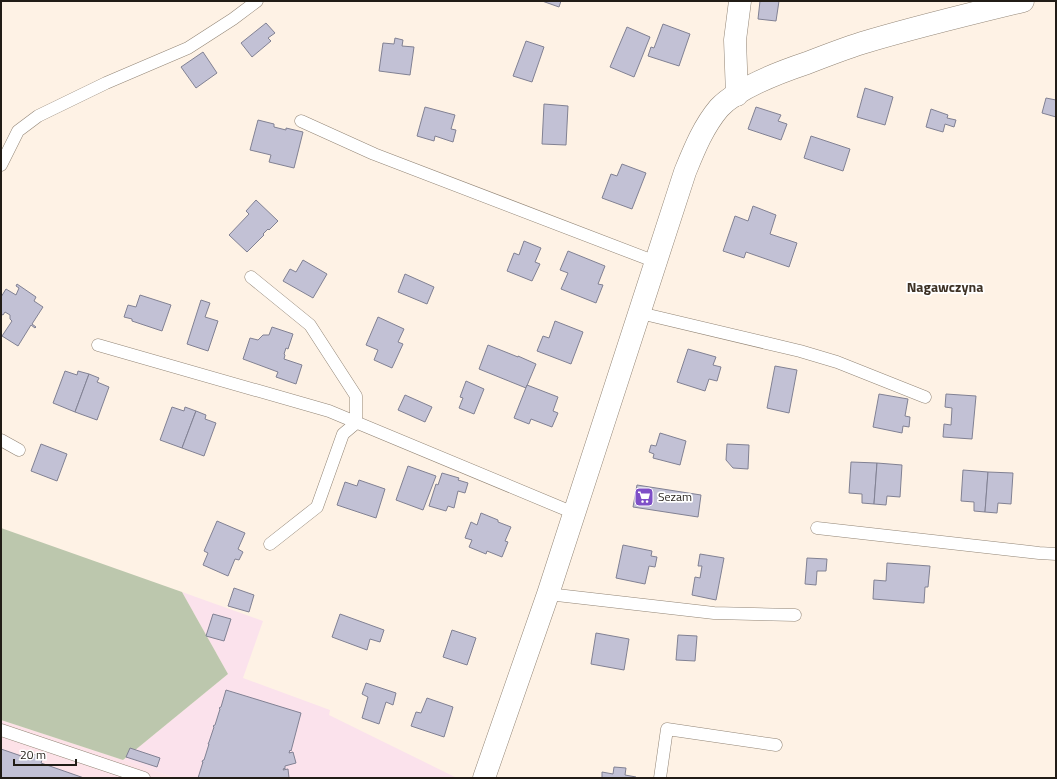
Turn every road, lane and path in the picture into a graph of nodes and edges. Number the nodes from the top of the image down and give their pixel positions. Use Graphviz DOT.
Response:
graph roads {
  1 [pos="257,1"];
  2 [pos="740,1"];
  3 [pos="1023,1"];
  4 [pos="736,94"];
  5 [pos="301,121"];
  6 [pos="1,165"];
  7 [pos="656,262"];
  8 [pos="251,277"];
  9 [pos="640,313"];
  10 [pos="98,345"];
  11 [pos="925,397"];
  12 [pos="356,423"];
  13 [pos="1,440"];
  14 [pos="19,450"];
  15 [pos="574,513"];
  16 [pos="816,528"];
  17 [pos="270,544"];
  18 [pos="1056,554"];
  19 [pos="548,594"];
  20 [pos="795,614"];
  21 [pos="1,730"];
  22 [pos="776,745"];
  23 [pos="144,778"];
  24 [pos="484,778"];
  25 [pos="660,778"];
  1 -- 6 [label="lane"];
  2 -- 4 [label="street"];
  3 -- 4 [label="street"];
  4 -- 7 [label="street"];
  5 -- 7 [label="lane"];
  7 -- 9 [label="street"];
  8 -- 12 [label="lane"];
  9 -- 11 [label="lane"];
  9 -- 15 [label="street"];
  10 -- 12 [label="lane"];
  12 -- 15 [label="lane"];
  12 -- 17 [label="lane"];
  13 -- 14 [label="lane"];
  15 -- 19 [label="street"];
  16 -- 18 [label="lane"];
  19 -- 20 [label="lane"];
  19 -- 24 [label="street"];
  21 -- 23 [label="lane"];
  22 -- 25 [label="lane"];
}
